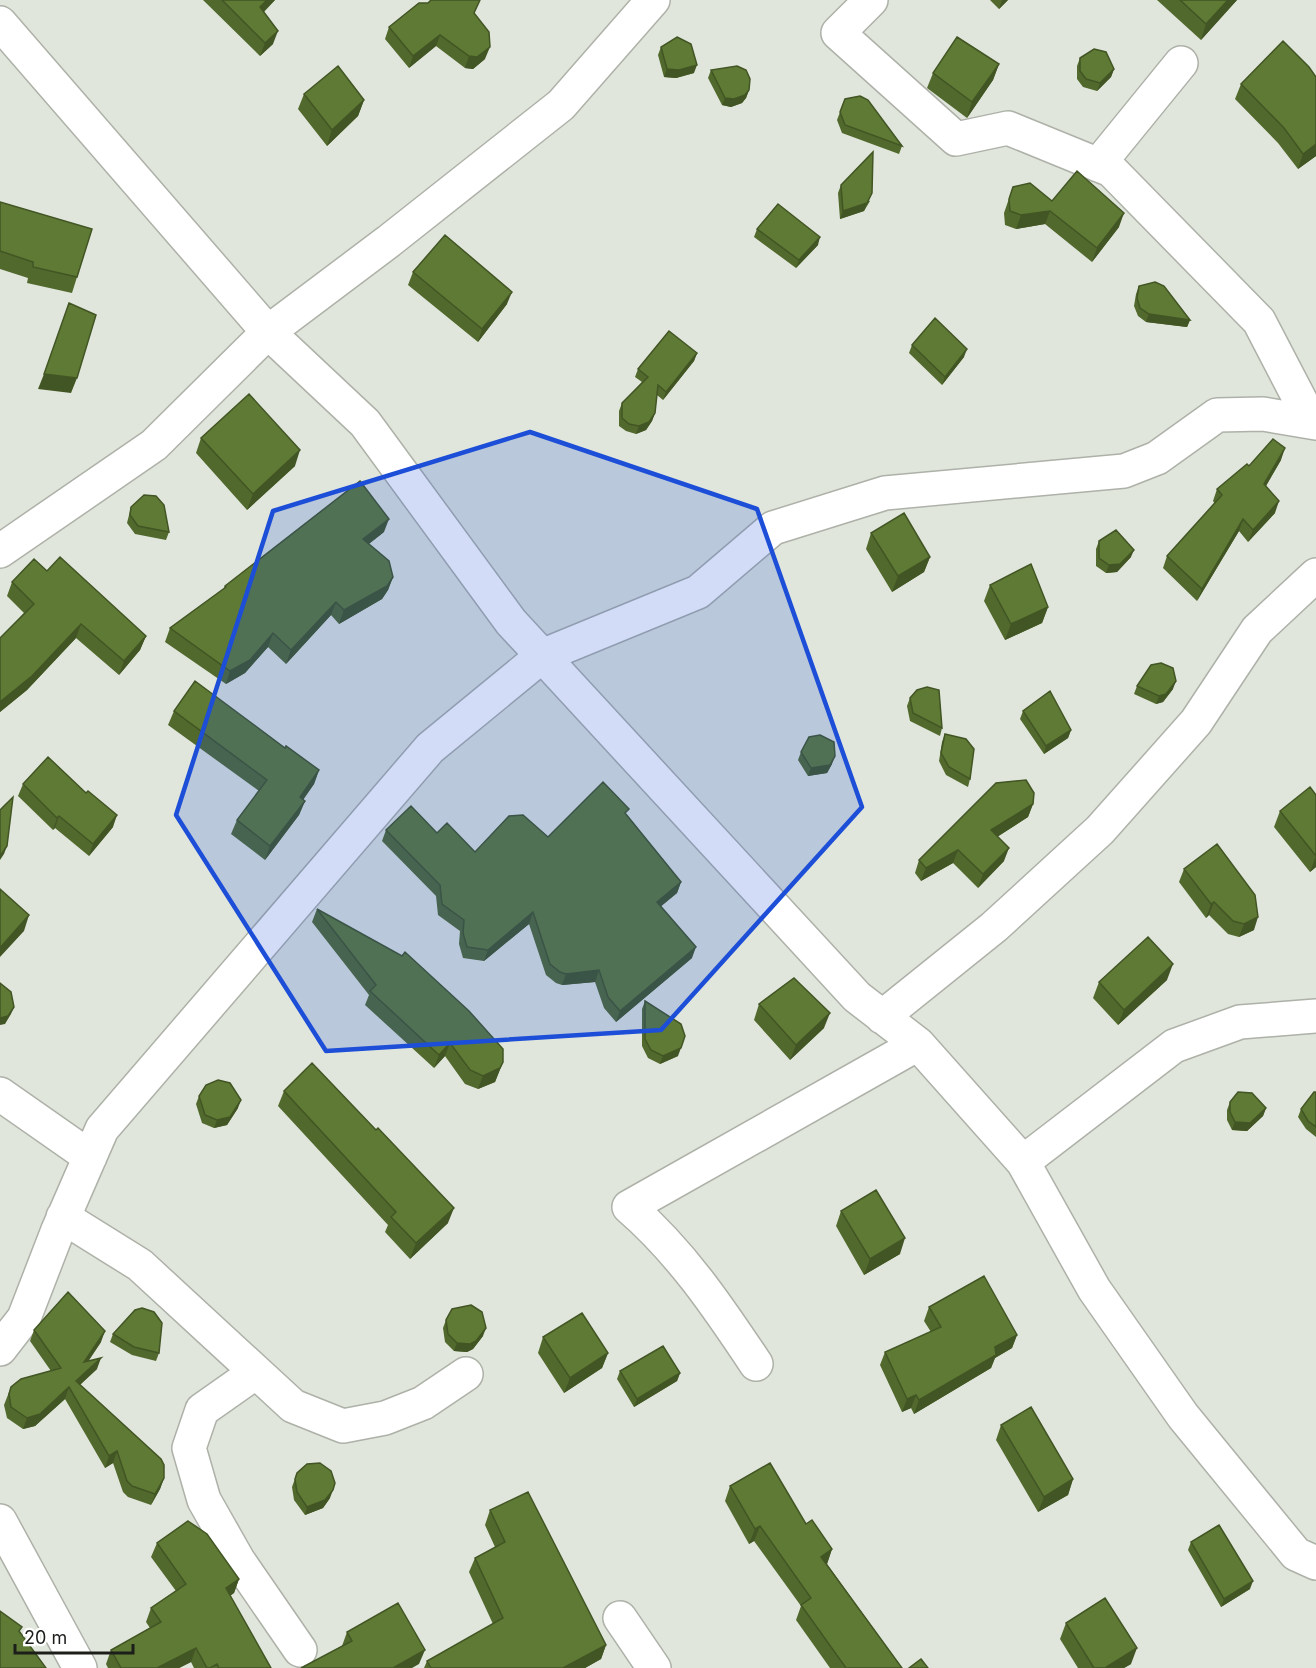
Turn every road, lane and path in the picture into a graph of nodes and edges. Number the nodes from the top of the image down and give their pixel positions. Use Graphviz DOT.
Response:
graph roads {
  1 [pos="653,0"];
  2 [pos="871,0"];
  3 [pos="0,23"];
  4 [pos="1180,63"];
  5 [pos="1098,165"];
  6 [pos="268,332"];
  7 [pos="1313,422"];
  8 [pos="0,550"];
  9 [pos="1316,576"];
  10 [pos="542,656"];
  11 [pos="1316,1016"];
  12 [pos="882,1017"];
  13 [pos="918,1044"];
  14 [pos="0,1094"];
  15 [pos="90,1157"];
  16 [pos="1023,1162"];
  17 [pos="63,1217"];
  18 [pos="0,1349"];
  19 [pos="756,1364"];
  20 [pos="256,1372"];
  21 [pos="466,1374"];
  22 [pos="0,1521"];
  23 [pos="1316,1563"];
  24 [pos="620,1618"];
  25 [pos="300,1650"];
  26 [pos="80,1668"];
  27 [pos="654,1668"];
  1 -- 6 [label="street"];
  2 -- 5 [label="street"];
  3 -- 6 [label="street"];
  4 -- 5 [label="street"];
  5 -- 7 [label="street"];
  6 -- 8 [label="street"];
  6 -- 10 [label="street"];
  7 -- 10 [label="street"];
  9 -- 12 [label="street"];
  10 -- 12 [label="street"];
  10 -- 15 [label="street"];
  11 -- 16 [label="street"];
  12 -- 13 [label="street"];
  13 -- 16 [label="street"];
  13 -- 19 [label="street"];
  14 -- 15 [label="street"];
  15 -- 17 [label="street"];
  16 -- 23 [label="street"];
  17 -- 18 [label="street"];
  17 -- 20 [label="street"];
  20 -- 21 [label="street"];
  20 -- 25 [label="street"];
  22 -- 26 [label="street"];
  24 -- 27 [label="street"];
}
